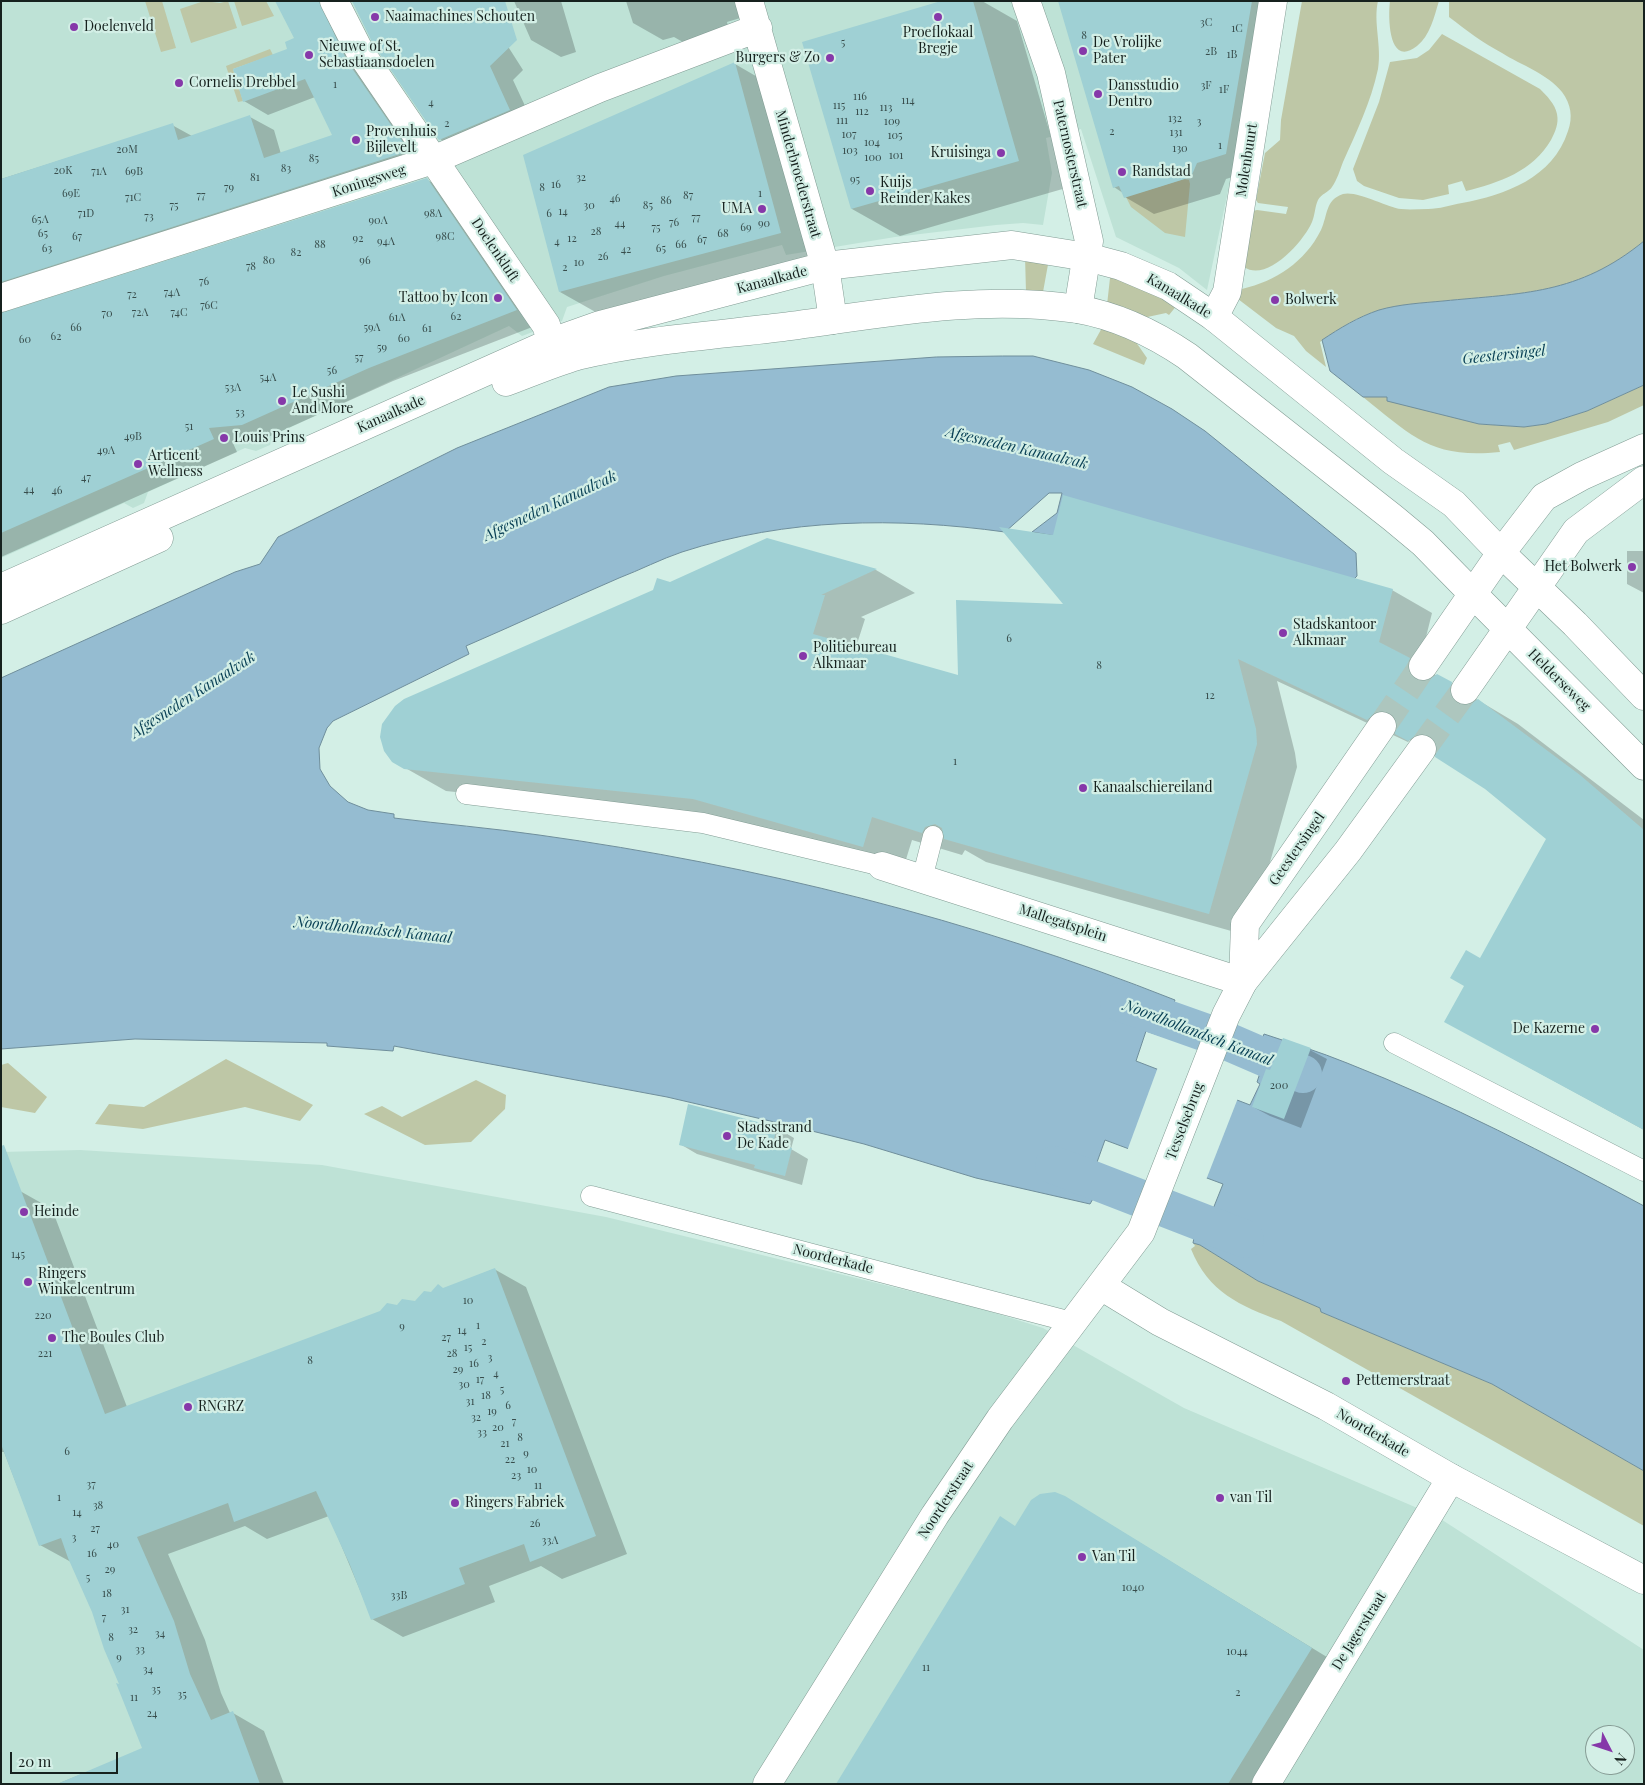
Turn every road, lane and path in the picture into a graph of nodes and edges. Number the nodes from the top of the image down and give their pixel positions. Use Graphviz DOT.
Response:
graph roads {
  1 [pos="334,1"];
  2 [pos="749,1"];
  3 [pos="1026,1"];
  4 [pos="1273,1"];
  5 [pos="758,28"];
  6 [pos="433,160"];
  7 [pos="1087,257"];
  8 [pos="824,266"];
  9 [pos="1,298"];
  10 [pos="1078,310"];
  11 [pos="1214,317"];
  12 [pos="833,320"];
  13 [pos="552,342"];
  14 [pos="1644,448"];
  15 [pos="1644,480"];
  16 [pos="1501,553"];
  17 [pos="1538,587"];
  18 [pos="1,588"];
  19 [pos="1473,594"];
  20 [pos="1,610"];
  21 [pos="1508,629"];
  22 [pos="1423,666"];
  23 [pos="1464,690"];
  24 [pos="1644,696"];
  25 [pos="1382,726"];
  26 [pos="1422,749"];
  27 [pos="1644,766"];
  28 [pos="466,794"];
  29 [pos="933,836"];
  30 [pos="882,866"];
  31 [pos="922,878"];
  32 [pos="1243,982"];
  33 [pos="1226,1015"];
  34 [pos="1394,1043"];
  35 [pos="1644,1171"];
  36 [pos="591,1196"];
  37 [pos="1143,1228"];
  38 [pos="1101,1286"];
  39 [pos="1075,1323"];
  40 [pos="1452,1478"];
  41 [pos="1644,1580"];
  42 [pos="767,1784"];
  43 [pos="1266,1784"];
  1 -- 6 [label="street, Doelenkluft"];
  2 -- 5 [label="street"];
  3 -- 7 [label="street, Paternosterstraat"];
  4 -- 11 [label="street, Molenbuurt"];
  5 -- 6 [label="street, Koningsweg"];
  5 -- 8 [label="street, Minderbroederstraat"];
  6 -- 9 [label="street, Koningsweg"];
  6 -- 13 [label="street, Doelenkluft"];
  7 -- 8 [label="street, Kanaalkade"];
  7 -- 10 [label="street, Paternosterstraat"];
  7 -- 11 [label="street, Kanaalkade"];
  8 -- 12 [label="street, Minderbroederstraat"];
  8 -- 13 [label="street, Kanaalkade"];
  10 -- 12 [label="street, Kanaalkade"];
  10 -- 19 [label="street, Kanaalkade"];
  11 -- 16 [label="street, Kanaalkade"];
  12 -- 20 [label="street, Kanaalkade"];
  13 -- 18 [label="street, Kanaalkade"];
  14 -- 16 [label="street"];
  15 -- 17 [label="street"];
  16 -- 17 [label="street"];
  16 -- 19 [label="street"];
  17 -- 21 [label="street"];
  17 -- 24 [label="street"];
  19 -- 21 [label="street, Helderseweg"];
  19 -- 22 [label="street"];
  21 -- 23 [label="street"];
  21 -- 27 [label="street, Helderseweg"];
  25 -- 32 [label="street, Geestersingel"];
  26 -- 32 [label="street, Geestersingel"];
  28 -- 30 [label="lane"];
  29 -- 31 [label="lane"];
  30 -- 31 [label="street, Mallegatsplein"];
  31 -- 32 [label="street, Mallegatsplein"];
  32 -- 33 [label="street, Geestersingel"];
  33 -- 37 [label="street, Tesselsebrug"];
  34 -- 35 [label="lane"];
  36 -- 39 [label="lane, Noorderkade"];
  37 -- 38 [label="street, Noorderstraat"];
  38 -- 39 [label="street, Noorderstraat"];
  38 -- 40 [label="street, Noorderkade"];
  39 -- 42 [label="street, Noorderstraat"];
  40 -- 41 [label="street, Noorderkade"];
  40 -- 43 [label="street, De Jagerstraat"];
}
